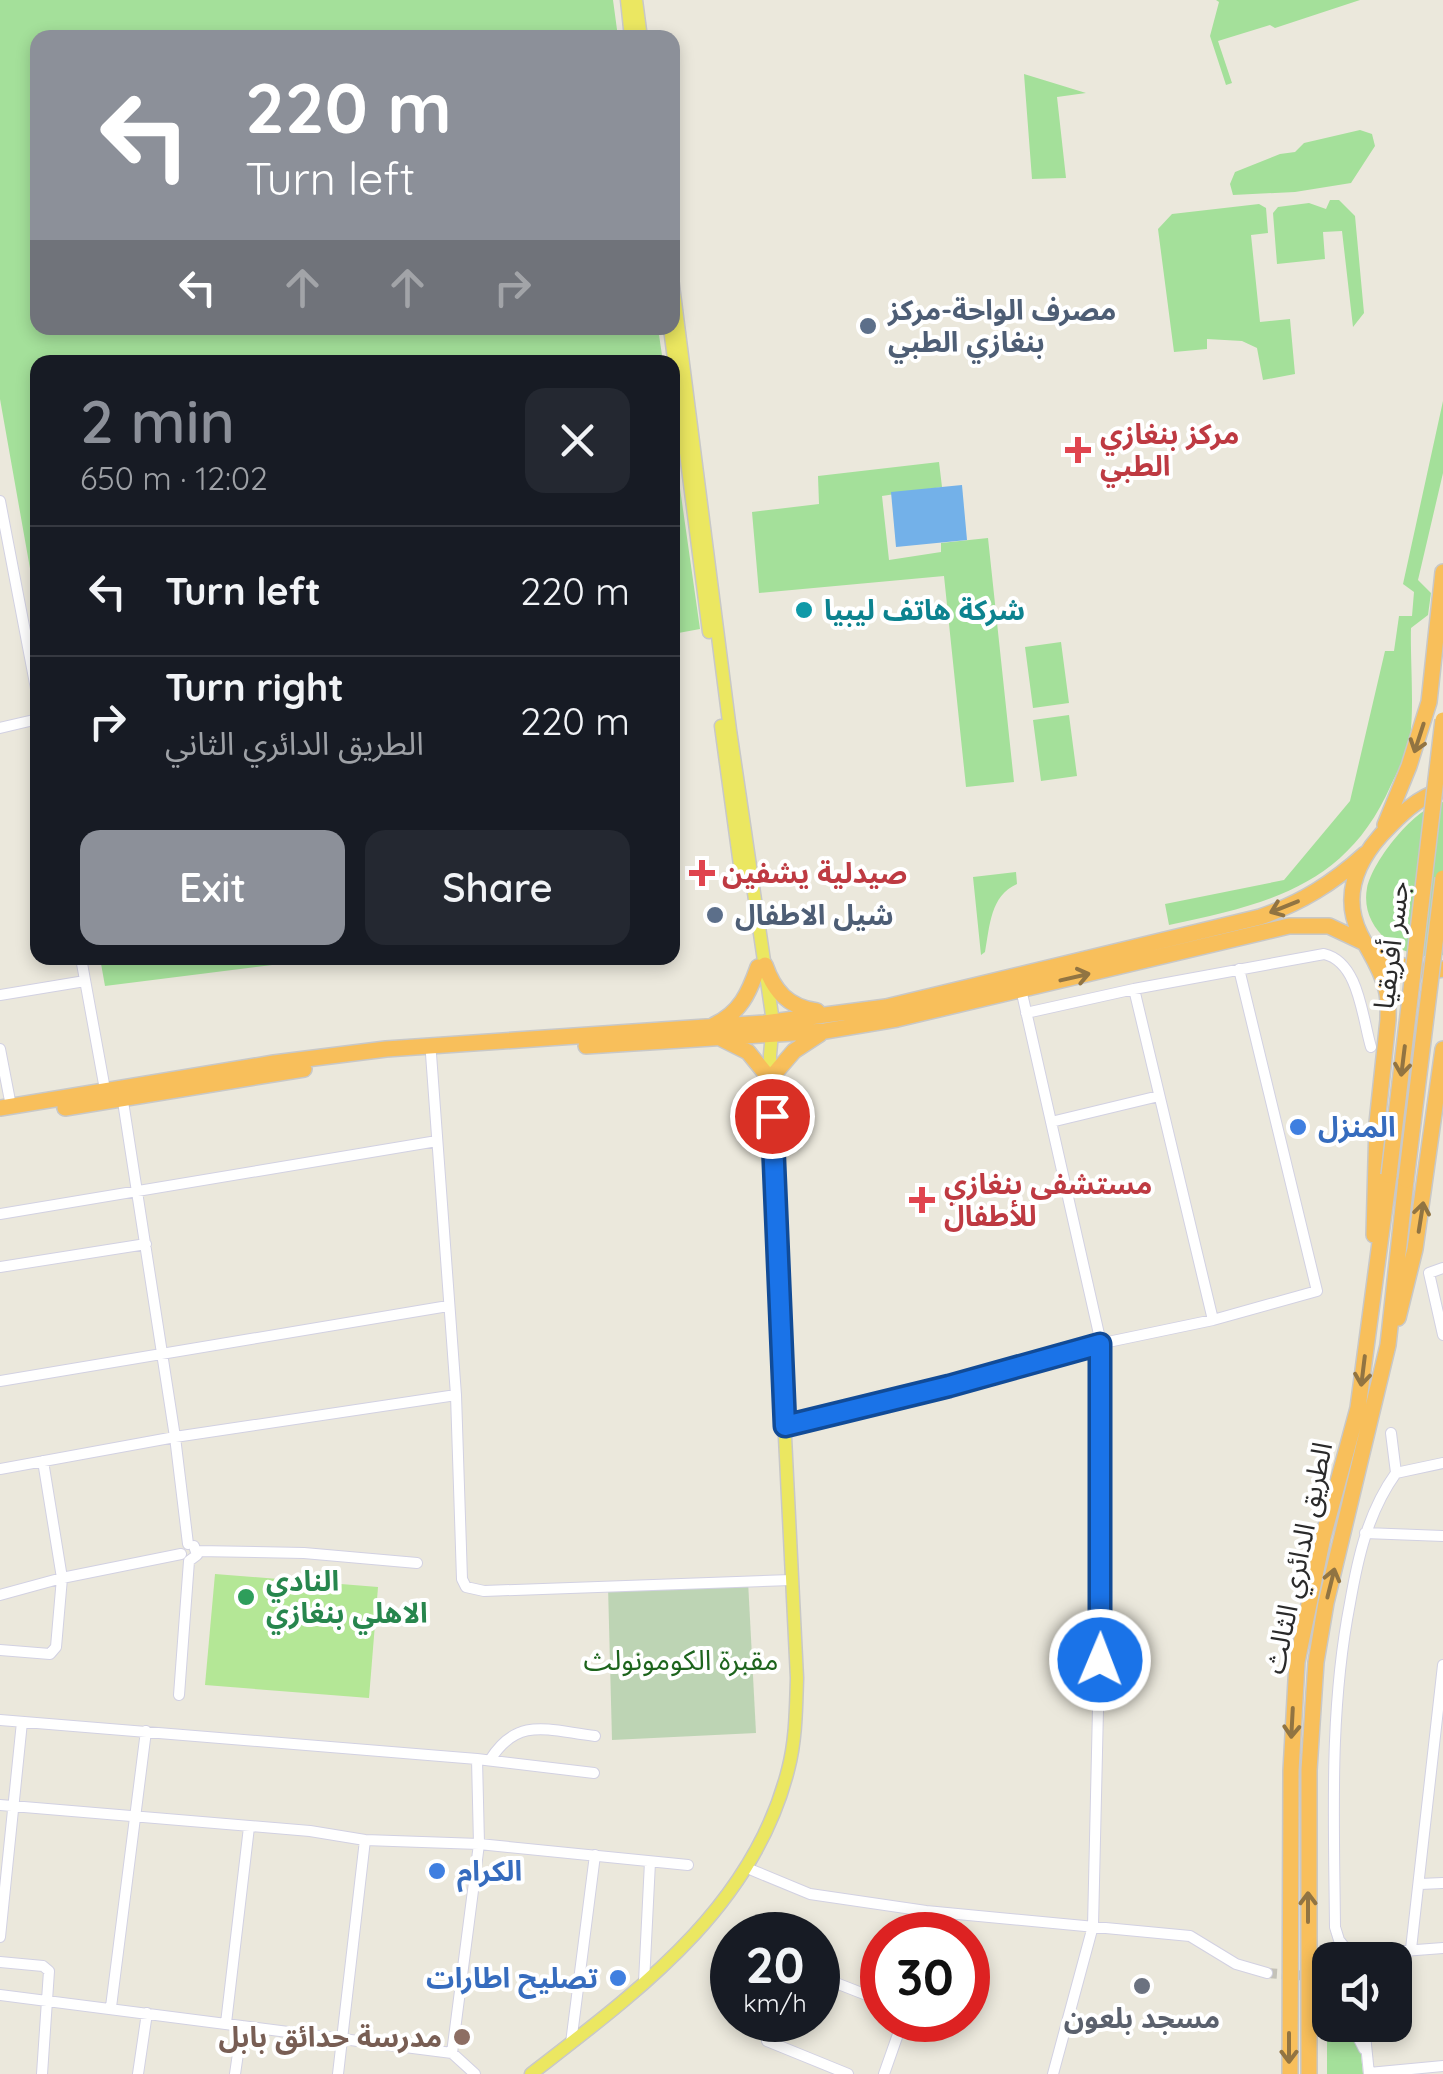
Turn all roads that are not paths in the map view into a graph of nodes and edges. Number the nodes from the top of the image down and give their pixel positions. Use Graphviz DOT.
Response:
graph roads {
  1 [pos="627,0"];
  2 [pos="636,0"];
  3 [pos="630,30"];
  4 [pos="640,30"];
  5 [pos="679,335"];
  6 [pos="680,408"];
  7 [pos="0,501"];
  8 [pos="14,572"];
  9 [pos="1443,572"];
  10 [pos="0,576"];
  11 [pos="30,657"];
  12 [pos="1443,720"];
  13 [pos="30,722"];
  14 [pos="0,728"];
  15 [pos="1443,790"];
  16 [pos="1379,837"];
  17 [pos="1365,854"];
  18 [pos="1443,878"];
  19 [pos="1368,945"];
  20 [pos="82,965"];
  21 [pos="761,966"];
  22 [pos="1239,969"];
  23 [pos="1443,969"];
  24 [pos="85,981"];
  25 [pos="1134,989"];
  26 [pos="1021,990"];
  27 [pos="0,995"];
  28 [pos="841,1013"];
  29 [pos="1026,1013"];
  30 [pos="769,1028"];
  31 [pos="715,1032"];
  32 [pos="825,1032"];
  33 [pos="1371,1047"];
  34 [pos="0,1049"];
  35 [pos="1443,1049"];
  36 [pos="431,1054"];
  37 [pos="770,1079"];
  38 [pos="114,1094"];
  39 [pos="1159,1096"];
  40 [pos="4,1111"];
  41 [pos="1051,1122"];
  42 [pos="437,1141"];
  43 [pos="1389,1175"];
  44 [pos="1406,1180"];
  45 [pos="138,1192"];
  46 [pos="0,1214"];
  47 [pos="146,1244"];
  48 [pos="0,1267"];
  49 [pos="1443,1268"];
  50 [pos="1375,1274"];
  51 [pos="448,1306"];
  52 [pos="1214,1320"];
  53 [pos="1443,1335"];
  54 [pos="1100,1344"];
  55 [pos="1388,1345"];
  56 [pos="163,1354"];
  57 [pos="0,1381"];
  58 [pos="456,1395"];
  59 [pos="785,1426"];
  60 [pos="1391,1433"];
  61 [pos="176,1437"];
  62 [pos="42,1461"];
  63 [pos="1443,1463"];
  64 [pos="0,1469"];
  65 [pos="1396,1473"];
  66 [pos="1366,1533"];
  67 [pos="1443,1536"];
  68 [pos="189,1553"];
  69 [pos="416,1563"];
  70 [pos="62,1578"];
  71 [pos="791,1580"];
  72 [pos="0,1595"];
  73 [pos="0,1650"];
  74 [pos="1443,1666"];
  75 [pos="179,1695"];
  76 [pos="0,1720"];
  77 [pos="22,1722"];
  78 [pos="146,1732"];
  79 [pos="596,1736"];
  80 [pos="477,1759"];
  81 [pos="490,1760"];
  82 [pos="594,1773"];
  83 [pos="1438,1776"];
  84 [pos="0,1805"];
  85 [pos="16,1806"];
  86 [pos="136,1816"];
  87 [pos="249,1827"];
  88 [pos="365,1840"];
  89 [pos="479,1844"];
  90 [pos="5,1853"];
  91 [pos="595,1855"];
  92 [pos="650,1862"];
  93 [pos="688,1866"];
  94 [pos="748,1868"];
  95 [pos="1443,1883"];
  96 [pos="1420,1884"];
  97 [pos="926,1910"];
  98 [pos="1,1923"];
  99 [pos="1093,1926"];
  100 [pos="0,1937"];
  101 [pos="1340,1942"];
  102 [pos="1411,1942"];
  103 [pos="1443,1948"];
  104 [pos="1412,1949"];
  105 [pos="0,1962"];
  106 [pos="1266,1973"];
  107 [pos="644,1982"];
  108 [pos="0,1995"];
  109 [pos="48,2001"];
  110 [pos="111,2008"];
  111 [pos="146,2014"];
  112 [pos="226,2024"];
  113 [pos="242,2026"];
  114 [pos="342,2038"];
  115 [pos="772,2042"];
  116 [pos="895,2042"];
  117 [pos="1361,2042"];
  118 [pos="1366,2042"];
  119 [pos="571,2043"];
  120 [pos="452,2053"];
  121 [pos="1367,2054"];
  122 [pos="1443,2066"];
  123 [pos="42,2074"];
  124 [pos="138,2074"];
  125 [pos="235,2074"];
  126 [pos="338,2074"];
  127 [pos="475,2074"];
  128 [pos="531,2074"];
  129 [pos="848,2074"];
  130 [pos="884,2074"];
  131 [pos="1053,2074"];
  132 [pos="1290,2074"];
  133 [pos="1308,2074"];
  134 [pos="1369,2074"];
  1 -- 3 [label="main road"];
  2 -- 4 [label="main road"];
  5 -- 21 [label="main road"];
  6 -- 21 [label="main road"];
  7 -- 8 [label="street"];
  8 -- 10 [label="street"];
  8 -- 11 [label="street"];
  9 -- 16 [label="highway, one-way"];
  12 -- 43 [label="highway, جسر أفريقيا, one-way, bridge"];
  13 -- 14 [label="street"];
  15 -- 16 [label="highway"];
  16 -- 17 [label="highway"];
  17 -- 19 [label="highway"];
  17 -- 28 [label="highway, one-way"];
  18 -- 44 [label="highway, جسر أفريقيا, bridge"];
  19 -- 23 [label="highway"];
  26 -- 19 [label="highway, one-way"];
  19 -- 50 [label="highway"];
  20 -- 24 [label="street"];
  21 -- 28 [label="highway"];
  21 -- 30 [label="main road"];
  21 -- 31 [label="highway"];
  22 -- 25 [label="street"];
  22 -- 33 [label="street"];
  22 -- 52 [label="street"];
  24 -- 27 [label="street"];
  24 -- 38 [label="street"];
  25 -- 29 [label="street"];
  25 -- 39 [label="street"];
  26 -- 29 [label="street"];
  26 -- 32 [label="highway"];
  28 -- 30 [label="highway"];
  29 -- 41 [label="street"];
  30 -- 31 [label="highway"];
  30 -- 32 [label="highway"];
  30 -- 37 [label="main road"];
  31 -- 36 [label="highway"];
  31 -- 37 [label="highway"];
  31 -- 38 [label="highway"];
  32 -- 37 [label="highway"];
  34 -- 40 [label="street"];
  55 -- 35 [label="highway, one-way"];
  36 -- 38 [label="highway"];
  36 -- 42 [label="street"];
  37 -- 59 [label="main road"];
  38 -- 40 [label="highway"];
  38 -- 45 [label="street"];
  39 -- 41 [label="street"];
  39 -- 52 [label="street"];
  41 -- 54 [label="street"];
  42 -- 45 [label="street"];
  42 -- 51 [label="street"];
  43 -- 50 [label="highway, الطريق الدائري الثالث"];
  44 -- 55 [label="highway, الطريق الدائري الثالث"];
  45 -- 46 [label="street"];
  45 -- 47 [label="street"];
  47 -- 48 [label="street"];
  47 -- 56 [label="street"];
  49 -- 53 [label="street"];
  50 -- 132 [label="highway, الطريق الدائري الثالث, one-way"];
  51 -- 56 [label="street"];
  51 -- 58 [label="street"];
  52 -- 54 [label="street"];
  54 -- 59 [label="street"];
  54 -- 99 [label="street"];
  133 -- 55 [label="highway, الطريق الدائري الثالث, one-way"];
  56 -- 57 [label="street"];
  56 -- 61 [label="street"];
  58 -- 61 [label="street"];
  58 -- 71 [label="street"];
  59 -- 71 [label="main road"];
  60 -- 65 [label="street"];
  61 -- 62 [label="street"];
  61 -- 68 [label="street"];
  62 -- 64 [label="street"];
  62 -- 70 [label="street"];
  63 -- 65 [label="street"];
  65 -- 66 [label="street"];
  66 -- 67 [label="street"];
  66 -- 101 [label="street"];
  68 -- 69 [label="street"];
  68 -- 70 [label="street"];
  68 -- 75 [label="street"];
  70 -- 72 [label="street"];
  70 -- 73 [label="street"];
  71 -- 94 [label="main road"];
  74 -- 83 [label="street"];
  76 -- 77 [label="street"];
  77 -- 78 [label="street"];
  77 -- 85 [label="street"];
  78 -- 80 [label="street"];
  78 -- 86 [label="street"];
  79 -- 81 [label="street"];
  80 -- 81 [label="street"];
  80 -- 89 [label="street"];
  81 -- 82 [label="street"];
  83 -- 96 [label="street"];
  84 -- 85 [label="street"];
  85 -- 86 [label="street"];
  85 -- 90 [label="street"];
  86 -- 87 [label="street"];
  86 -- 110 [label="street"];
  87 -- 88 [label="street"];
  87 -- 112 [label="street"];
  88 -- 89 [label="street"];
  88 -- 114 [label="street"];
  89 -- 91 [label="street"];
  89 -- 120 [label="street"];
  90 -- 98 [label="street"];
  91 -- 92 [label="street"];
  91 -- 119 [label="street"];
  92 -- 93 [label="street"];
  92 -- 107 [label="street"];
  94 -- 97 [label="street"];
  94 -- 107 [label="main road"];
  95 -- 96 [label="street"];
  96 -- 102 [label="street"];
  97 -- 99 [label="street"];
  98 -- 100 [label="street"];
  99 -- 106 [label="street"];
  99 -- 131 [label="street"];
  103 -- 104 [label="street"];
  105 -- 109 [label="street"];
  107 -- 119 [label="main road"];
  108 -- 109 [label="street"];
  109 -- 110 [label="street"];
  109 -- 123 [label="street"];
  110 -- 111 [label="street"];
  111 -- 112 [label="street"];
  111 -- 124 [label="street"];
  112 -- 113 [label="street"];
  113 -- 114 [label="street"];
  113 -- 125 [label="street"];
  114 -- 120 [label="street"];
  114 -- 126 [label="street"];
  115 -- 129 [label="street"];
  116 -- 130 [label="street"];
  117 -- 121 [label="street"];
  118 -- 121 [label="street"];
  119 -- 128 [label="main road"];
  120 -- 127 [label="street"];
  121 -- 134 [label="street"];
  122 -- 134 [label="street"];
}
